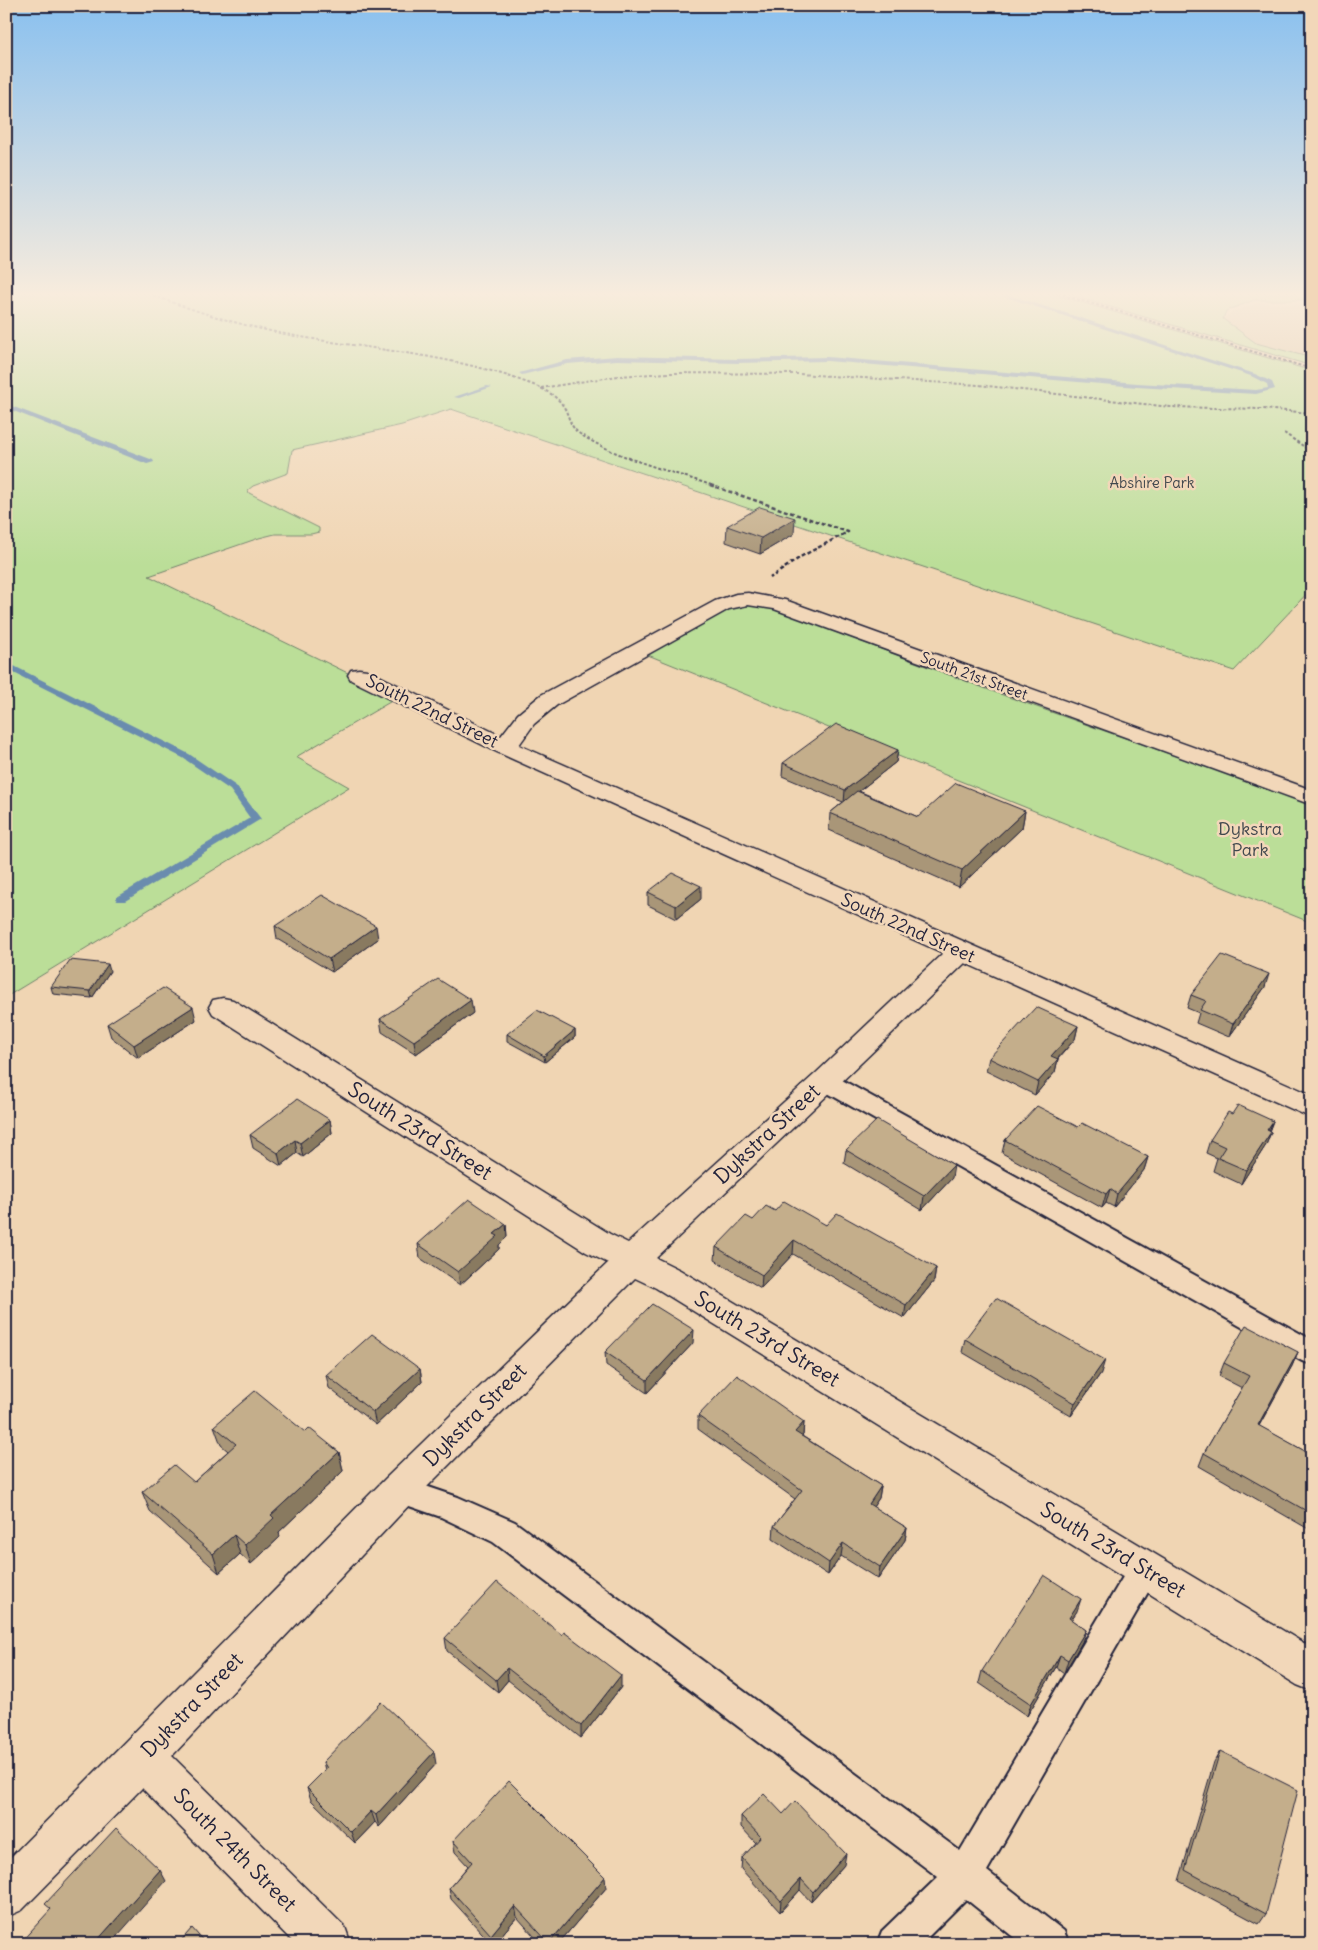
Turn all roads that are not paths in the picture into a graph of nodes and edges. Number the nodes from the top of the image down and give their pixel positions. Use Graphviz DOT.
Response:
graph roads {
  1 [pos="641,649"];
  2 [pos="359,675"];
  3 [pos="505,747"];
  4 [pos="1312,798"];
  5 [pos="960,952"];
  6 [pos="223,1007"];
  7 [pos="825,1081"];
  8 [pos="1312,1107"];
  9 [pos="632,1260"];
  10 [pos="1312,1353"];
  11 [pos="399,1490"];
  12 [pos="1144,1570"];
  13 [pos="1312,1671"];
  14 [pos="142,1757"];
  15 [pos="965,1876"];
  16 [pos="6,1894"];
  17 [pos="328,1944"];
  18 [pos="895,1944"];
  19 [pos="1051,1944"];
  1 -- 3 [label="street, South 22nd Street"];
  1 -- 4 [label="street, South 21st Street"];
  2 -- 3 [label="street, South 22nd Street"];
  3 -- 5 [label="street, South 22nd Street"];
  5 -- 7 [label="street, Dykstra Street"];
  5 -- 8 [label="street, South 22nd Street"];
  6 -- 9 [label="street, South 23rd Street"];
  7 -- 9 [label="street, Dykstra Street"];
  7 -- 10 [label="lane"];
  9 -- 11 [label="street, Dykstra Street"];
  9 -- 12 [label="street, South 23rd Street"];
  11 -- 14 [label="street, Dykstra Street"];
  11 -- 15 [label="lane"];
  12 -- 13 [label="street, South 23rd Street"];
  12 -- 15 [label="lane"];
  14 -- 16 [label="street, Dykstra Street"];
  14 -- 17 [label="street, South 24th Street"];
  15 -- 18 [label="lane"];
  15 -- 19 [label="lane"];
}
